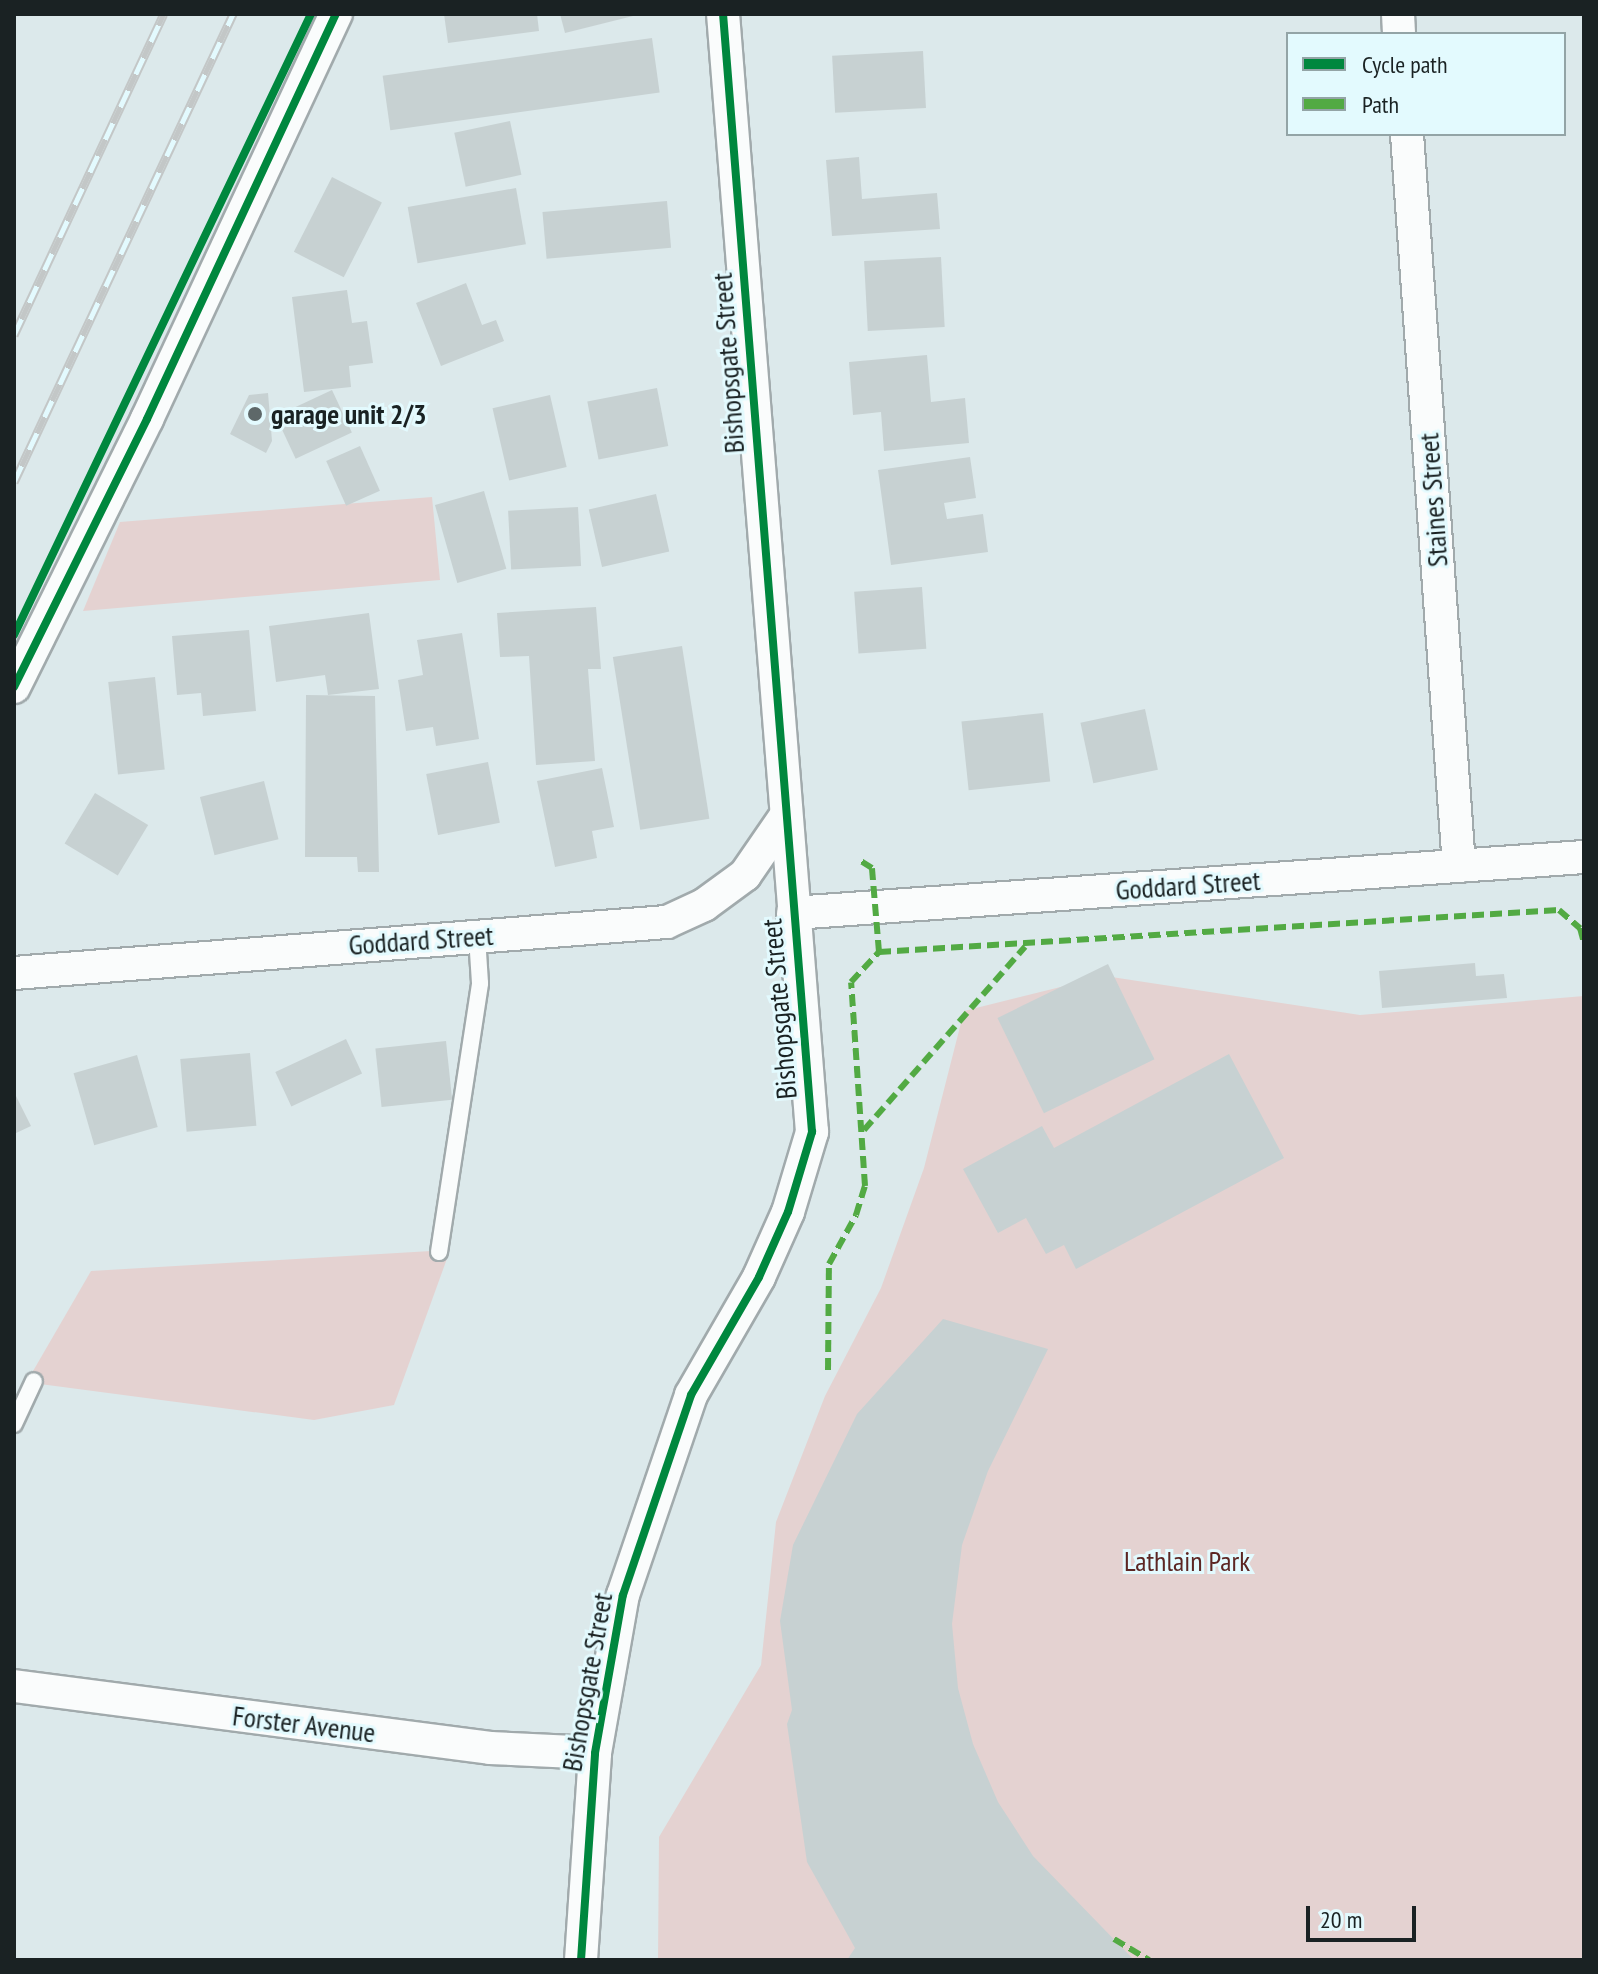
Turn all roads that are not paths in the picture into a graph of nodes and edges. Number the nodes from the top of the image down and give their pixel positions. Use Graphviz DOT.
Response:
graph roads {
  1 [pos="336,14"];
  2 [pos="723,14"];
  3 [pos="1407,136"];
  4 [pos="14,687"];
  5 [pos="785,817"];
  6 [pos="1584,857"];
  7 [pos="1459,866"];
  8 [pos="793,913"];
  9 [pos="477,936"];
  10 [pos="14,973"];
  11 [pos="439,1252"];
  12 [pos="34,1381"];
  13 [pos="14,1424"];
  14 [pos="14,1686"];
  15 [pos="595,1753"];
  16 [pos="581,1960"];
  1 -- 4 [label="street"];
  2 -- 5 [label="street, Bishopsgate Street"];
  3 -- 7 [label="street, Staines Street"];
  5 -- 8 [label="street, Bishopsgate Street"];
  5 -- 9 [label="street, Goddard Street"];
  6 -- 7 [label="street, Goddard Street"];
  7 -- 8 [label="street, Goddard Street"];
  8 -- 15 [label="street, Bishopsgate Street"];
  9 -- 10 [label="street, Goddard Street"];
  9 -- 11 [label="lane"];
  12 -- 13 [label="lane"];
  14 -- 15 [label="street, Forster Avenue"];
  15 -- 16 [label="street, Bishopsgate Street"];
}
